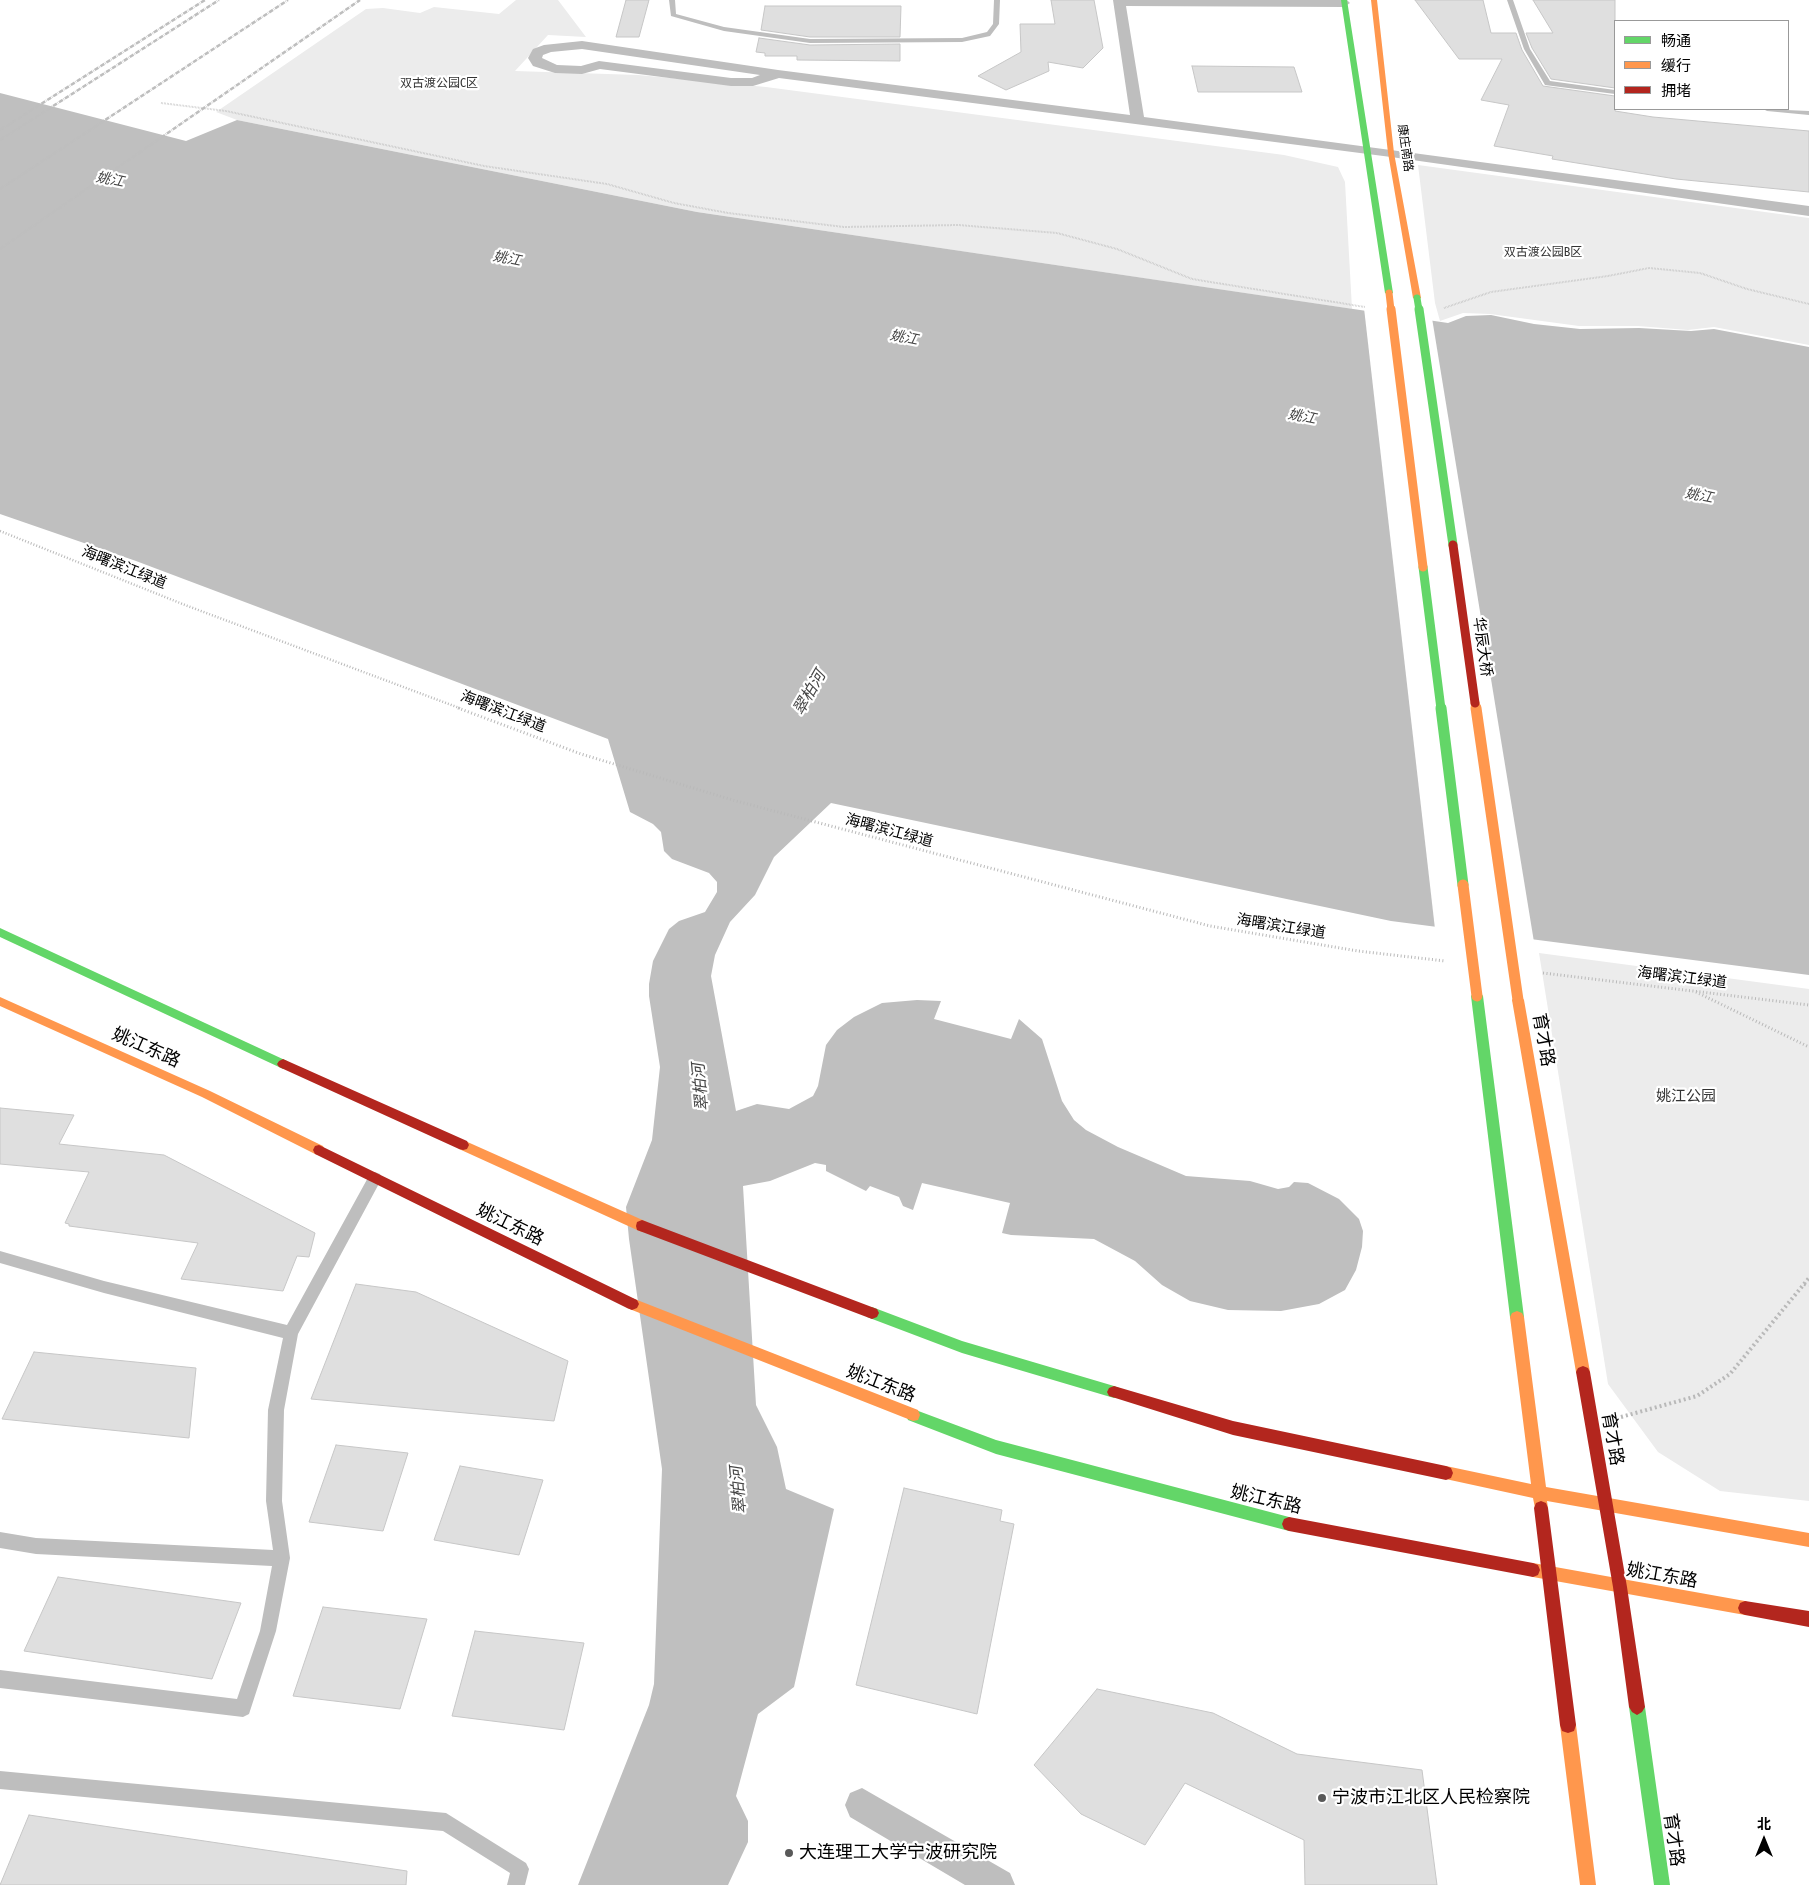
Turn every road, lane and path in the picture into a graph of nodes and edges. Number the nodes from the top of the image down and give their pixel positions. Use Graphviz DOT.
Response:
graph roads {
  1 [pos="672,0"];
  2 [pos="997,0"];
  3 [pos="1374,0"];
  4 [pos="1510,0"];
  5 [pos="1119,1"];
  6 [pos="1344,1"];
  7 [pos="778,74"];
  8 [pos="1614,92"];
  9 [pos="161,103"];
  10 [pos="1777,110"];
  11 [pos="1809,113"];
  12 [pos="1138,121"];
  13 [pos="1367,150"];
  14 [pos="1391,153"];
  15 [pos="1809,211"];
  16 [pos="1417,298"];
  17 [pos="1809,304"];
  18 [pos="1367,308"];
  19 [pos="1440,310"];
  20 [pos="0,531"];
  21 [pos="0,932"];
  22 [pos="1454,962"];
  23 [pos="1541,973"];
  24 [pos="1693,991"];
  25 [pos="1518,1000"];
  26 [pos="0,1001"];
  27 [pos="1809,1005"];
  28 [pos="1809,1047"];
  29 [pos="375,1178"];
  30 [pos="0,1257"];
  31 [pos="1809,1278"];
  32 [pos="1806,1285"];
  33 [pos="291,1333"];
  34 [pos="1592,1424"];
  35 [pos="1540,1493"];
  36 [pos="1605,1503"];
  37 [pos="0,1540"];
  38 [pos="1809,1540"];
  39 [pos="282,1558"];
  40 [pos="1550,1573"];
  41 [pos="1620,1587"];
  42 [pos="1809,1620"];
  43 [pos="0,1679"];
  44 [pos="0,1780"];
  45 [pos="862,1805"];
  46 [pos="516,1885"];
  47 [pos="998,1885"];
  48 [pos="1588,1885"];
  49 [pos="1662,1885"];
  1 -- 2 [label="lane"];
  3 -- 14 [label="main road, 康庄南路"];
  4 -- 8 [label="lane"];
  5 -- 6 [label="street"];
  5 -- 12 [label="street"];
  6 -- 13 [label="main road"];
  7 -- 7 [label="street"];
  7 -- 12 [label="street"];
  9 -- 18 [label="path"];
  10 -- 11 [label="lane"];
  12 -- 13 [label="street"];
  13 -- 14 [label="street"];
  13 -- 35 [label="main road, bridge"];
  14 -- 15 [label="street"];
  14 -- 16 [label="main road, 康庄南路"];
  16 -- 25 [label="main road, 华辰大桥, bridge"];
  17 -- 19 [label="path"];
  20 -- 22 [label="path, 海曙滨江绿道"];
  21 -- 35 [label="main road"];
  23 -- 24 [label="path, 海曙滨江绿道"];
  24 -- 27 [label="path, 海曙滨江绿道"];
  24 -- 28 [label="path"];
  25 -- 34 [label="main road, 育才路"];
  26 -- 29 [label="main road, 姚江东路"];
  29 -- 33 [label="lane"];
  29 -- 40 [label="main road, 姚江东路"];
  30 -- 33 [label="lane"];
  31 -- 32 [label="path"];
  32 -- 34 [label="path"];
  33 -- 39 [label="lane"];
  34 -- 36 [label="main road, 育才路"];
  35 -- 36 [label="main road"];
  35 -- 40 [label="main road"];
  36 -- 38 [label="main road"];
  36 -- 41 [label="main road, 育才路"];
  37 -- 39 [label="lane"];
  39 -- 43 [label="lane"];
  40 -- 41 [label="main road, 姚江东路"];
  40 -- 48 [label="main road"];
  41 -- 42 [label="main road, 姚江东路"];
  41 -- 49 [label="main road, 育才路"];
  44 -- 46 [label="lane"];
  45 -- 47 [label="street"];
}
